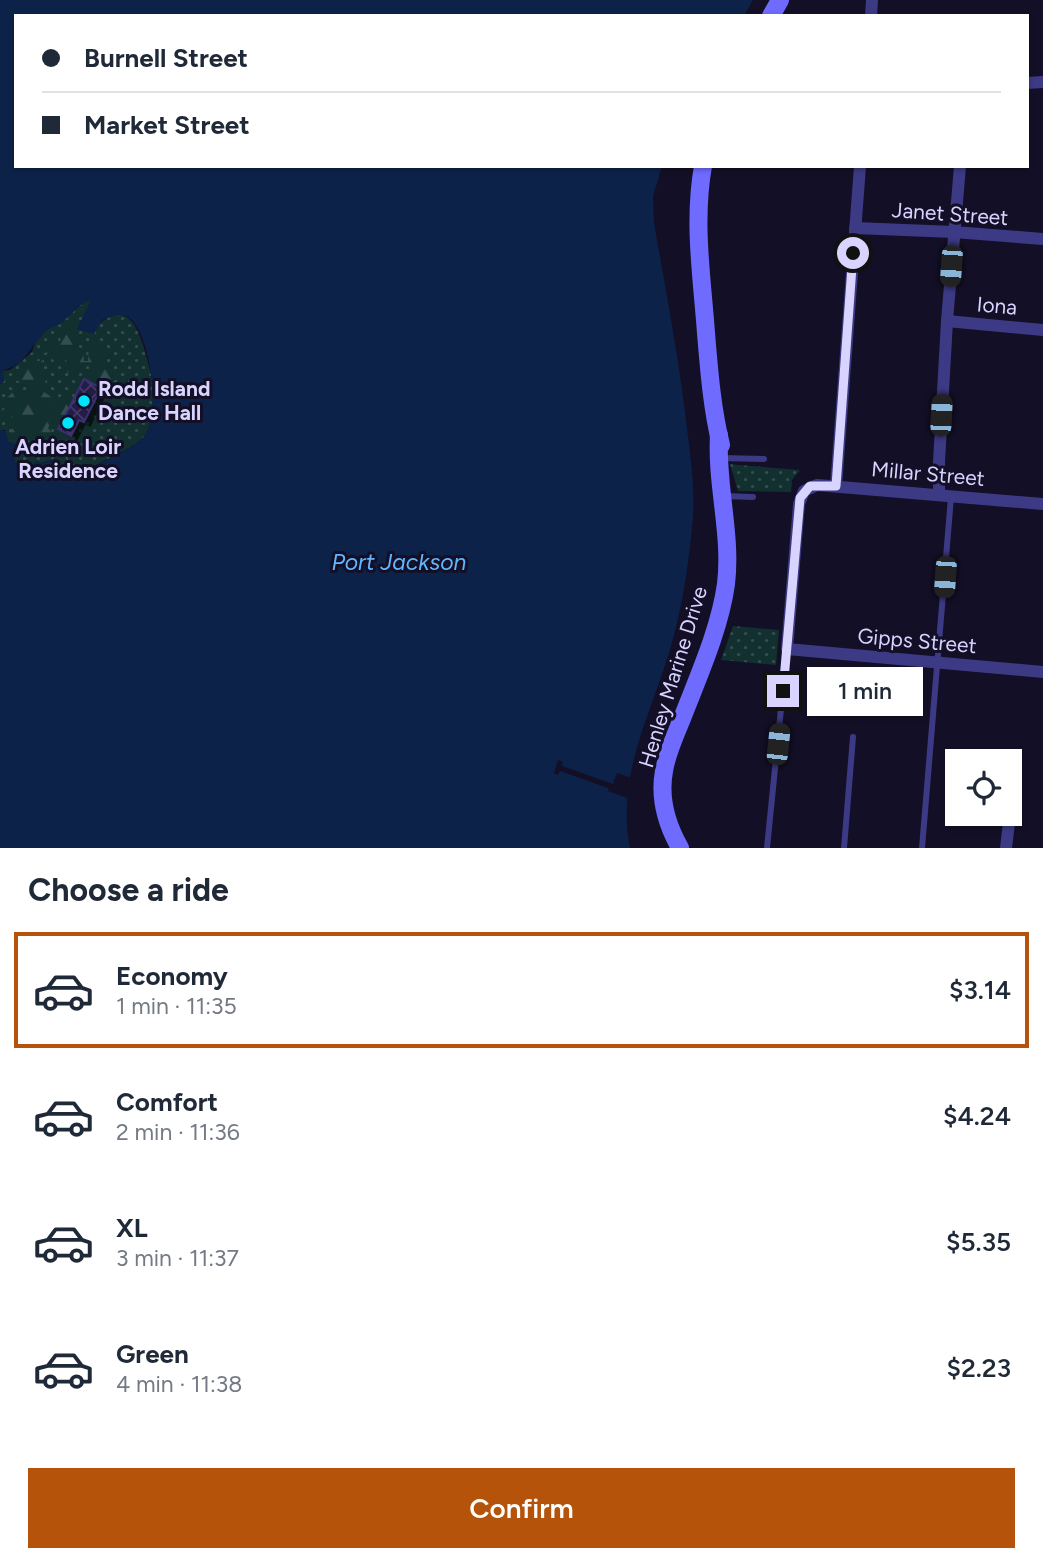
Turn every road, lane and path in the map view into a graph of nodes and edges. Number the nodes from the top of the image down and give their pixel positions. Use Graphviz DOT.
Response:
graph roads {
  1 [pos="702,168"];
  2 [pos="860,168"];
  3 [pos="960,168"];
  4 [pos="855,228"];
  5 [pos="954,232"];
  6 [pos="1043,239"];
  7 [pos="947,321"];
  8 [pos="1043,330"];
  9 [pos="721,458"];
  10 [pos="764,459"];
  11 [pos="836,486"];
  12 [pos="945,494"];
  13 [pos="726,496"];
  14 [pos="753,497"];
  15 [pos="1043,504"];
  16 [pos="787,649"];
  17 [pos="938,662"];
  18 [pos="1043,672"];
  19 [pos="853,737"];
  20 [pos="1009,826"];
  21 [pos="680,848"];
  22 [pos="767,848"];
  23 [pos="844,848"];
  24 [pos="922,848"];
  25 [pos="1006,848"];
  1 -- 9 [label="main road, Henley Marine Drive"];
  2 -- 4 [label="street"];
  3 -- 5 [label="street"];
  4 -- 5 [label="street, Janet Street"];
  4 -- 11 [label="street"];
  5 -- 6 [label="street, Janet Street"];
  5 -- 7 [label="street"];
  7 -- 8 [label="street, Iona"];
  7 -- 12 [label="street"];
  9 -- 10 [label="lane"];
  9 -- 13 [label="main road, Henley Marine Drive"];
  11 -- 12 [label="street, Millar Street"];
  11 -- 16 [label="street, Millar Street"];
  12 -- 15 [label="street, Millar Street"];
  12 -- 17 [label="lane"];
  13 -- 14 [label="lane"];
  13 -- 21 [label="main road, Henley Marine Drive"];
  16 -- 17 [label="street, Gipps Street"];
  16 -- 22 [label="lane"];
  17 -- 18 [label="street, Gipps Street"];
  17 -- 24 [label="lane"];
  19 -- 23 [label="lane"];
  20 -- 25 [label="street"];
}
